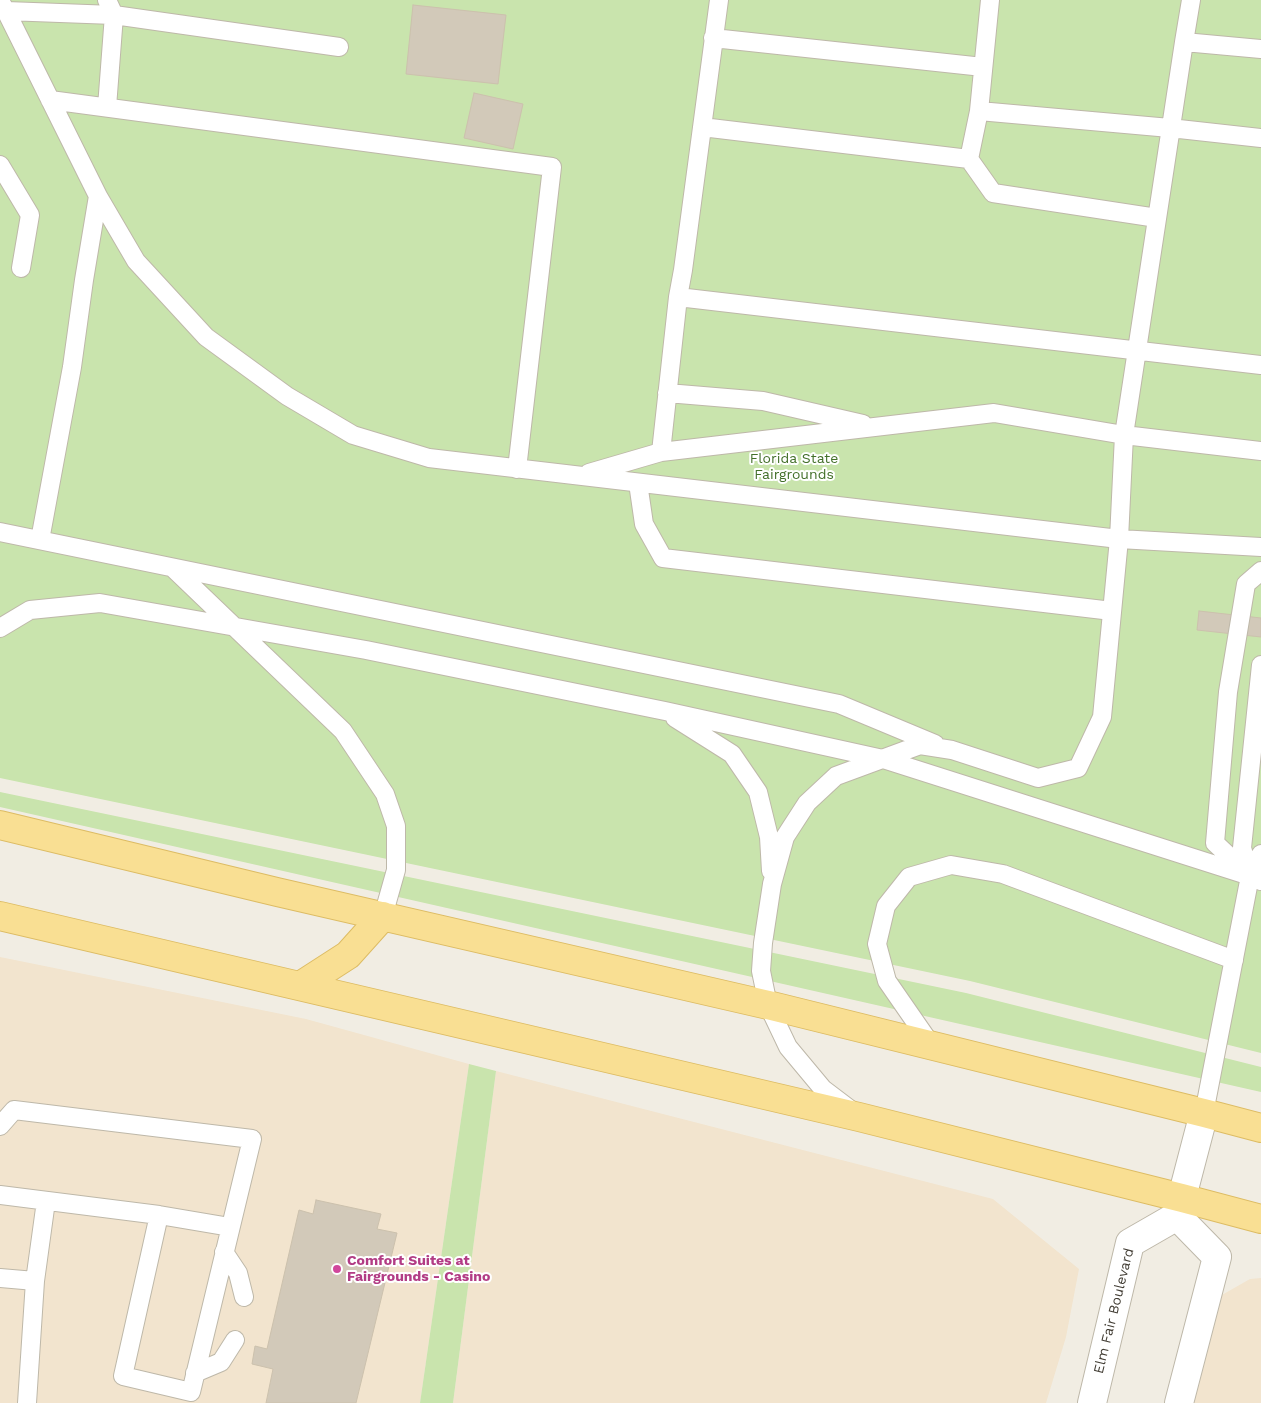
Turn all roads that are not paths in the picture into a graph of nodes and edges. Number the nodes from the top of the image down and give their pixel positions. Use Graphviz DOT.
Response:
graph roads {
  1 [pos="719,0"];
  2 [pos="990,0"];
  3 [pos="1191,0"];
  4 [pos="3,6"];
  5 [pos="111,7"];
  6 [pos="713,38"];
  7 [pos="1184,42"];
  8 [pos="339,47"];
  9 [pos="1261,49"];
  10 [pos="983,67"];
  11 [pos="50,100"];
  12 [pos="107,108"];
  13 [pos="979,111"];
  14 [pos="702,127"];
  15 [pos="1170,128"];
  16 [pos="1261,138"];
  17 [pos="969,159"];
  18 [pos="0,165"];
  19 [pos="98,196"];
  20 [pos="1157,218"];
  21 [pos="21,268"];
  22 [pos="678,297"];
  23 [pos="1137,350"];
  24 [pos="1261,365"];
  25 [pos="668,392"];
  26 [pos="876,427"];
  27 [pos="1124,435"];
  28 [pos="1261,451"];
  29 [pos="661,452"];
  30 [pos="517,468"];
  31 [pos="581,476"];
  32 [pos="638,482"];
  33 [pos="0,532"];
  34 [pos="1120,539"];
  35 [pos="40,540"];
  36 [pos="1261,547"];
  37 [pos="173,568"];
  38 [pos="1261,571"];
  39 [pos="1112,612"];
  40 [pos="235,627"];
  41 [pos="0,628"];
  42 [pos="1261,665"];
  43 [pos="665,711"];
  44 [pos="952,750"];
  45 [pos="883,759"];
  46 [pos="0,825"];
  47 [pos="1261,854"];
  48 [pos="1257,875"];
  49 [pos="772,884"];
  50 [pos="0,916"];
  51 [pos="383,916"];
  52 [pos="1234,960"];
  53 [pos="300,986"];
  54 [pos="768,1005"];
  55 [pos="932,1046"];
  56 [pos="1204,1112"];
  57 [pos="859,1117"];
  58 [pos="0,1126"];
  59 [pos="1261,1128"];
  60 [pos="0,1195"];
  61 [pos="46,1201"];
  62 [pos="1179,1207"];
  63 [pos="159,1215"];
  64 [pos="1261,1219"];
  65 [pos="230,1227"];
  66 [pos="224,1252"];
  67 [pos="0,1278"];
  68 [pos="35,1281"];
  69 [pos="244,1297"];
  70 [pos="235,1340"];
  71 [pos="195,1373"];
  72 [pos="27,1403"];
  73 [pos="1092,1403"];
  74 [pos="1179,1403"];
  1 -- 6 [label="lane"];
  2 -- 10 [label="lane"];
  3 -- 7 [label="lane"];
  4 -- 5 [label="lane"];
  4 -- 11 [label="lane"];
  5 -- 8 [label="lane"];
  5 -- 12 [label="lane"];
  6 -- 10 [label="lane"];
  6 -- 14 [label="lane"];
  7 -- 9 [label="lane"];
  7 -- 15 [label="lane"];
  10 -- 13 [label="lane"];
  11 -- 12 [label="lane"];
  11 -- 19 [label="lane"];
  12 -- 30 [label="lane"];
  13 -- 15 [label="lane"];
  13 -- 17 [label="lane"];
  14 -- 17 [label="lane"];
  14 -- 22 [label="lane"];
  15 -- 16 [label="lane"];
  15 -- 20 [label="lane"];
  17 -- 20 [label="lane"];
  18 -- 21 [label="lane"];
  19 -- 30 [label="lane"];
  19 -- 35 [label="lane"];
  20 -- 23 [label="lane"];
  22 -- 23 [label="lane"];
  22 -- 25 [label="lane"];
  23 -- 24 [label="lane"];
  23 -- 27 [label="lane"];
  25 -- 26 [label="lane"];
  25 -- 29 [label="lane"];
  26 -- 27 [label="lane"];
  26 -- 29 [label="lane"];
  27 -- 28 [label="lane"];
  27 -- 34 [label="lane"];
  29 -- 31 [label="lane"];
  30 -- 31 [label="lane"];
  31 -- 32 [label="lane"];
  32 -- 34 [label="lane"];
  32 -- 39 [label="lane"];
  33 -- 35 [label="lane"];
  34 -- 36 [label="lane"];
  34 -- 39 [label="lane"];
  35 -- 37 [label="lane"];
  37 -- 40 [label="lane"];
  37 -- 44 [label="lane"];
  38 -- 48 [label="lane"];
  39 -- 44 [label="lane"];
  40 -- 41 [label="lane"];
  40 -- 43 [label="lane"];
  40 -- 51 [label="lane"];
  42 -- 48 [label="lane"];
  43 -- 45 [label="lane"];
  43 -- 49 [label="lane"];
  44 -- 45 [label="lane"];
  45 -- 48 [label="lane"];
  45 -- 49 [label="lane"];
  46 -- 51 [label="main road"];
  47 -- 48 [label="lane"];
  48 -- 52 [label="lane"];
  49 -- 54 [label="lane"];
  50 -- 53 [label="main road"];
  51 -- 53 [label="main road"];
  51 -- 54 [label="main road"];
  52 -- 55 [label="lane"];
  52 -- 56 [label="lane"];
  53 -- 57 [label="main road"];
  54 -- 55 [label="main road"];
  54 -- 57 [label="lane"];
  55 -- 56 [label="main road"];
  56 -- 59 [label="main road"];
  56 -- 62 [label="street"];
  57 -- 62 [label="main road"];
  58 -- 65 [label="lane"];
  60 -- 61 [label="lane"];
  61 -- 63 [label="lane"];
  61 -- 68 [label="lane"];
  62 -- 64 [label="main road"];
  62 -- 73 [label="street, Elm Fair Boulevard"];
  62 -- 74 [label="street"];
  63 -- 65 [label="lane"];
  63 -- 71 [label="lane"];
  65 -- 66 [label="lane"];
  66 -- 69 [label="lane"];
  66 -- 71 [label="lane"];
  67 -- 68 [label="lane"];
  68 -- 72 [label="lane"];
  70 -- 71 [label="lane"];
}
